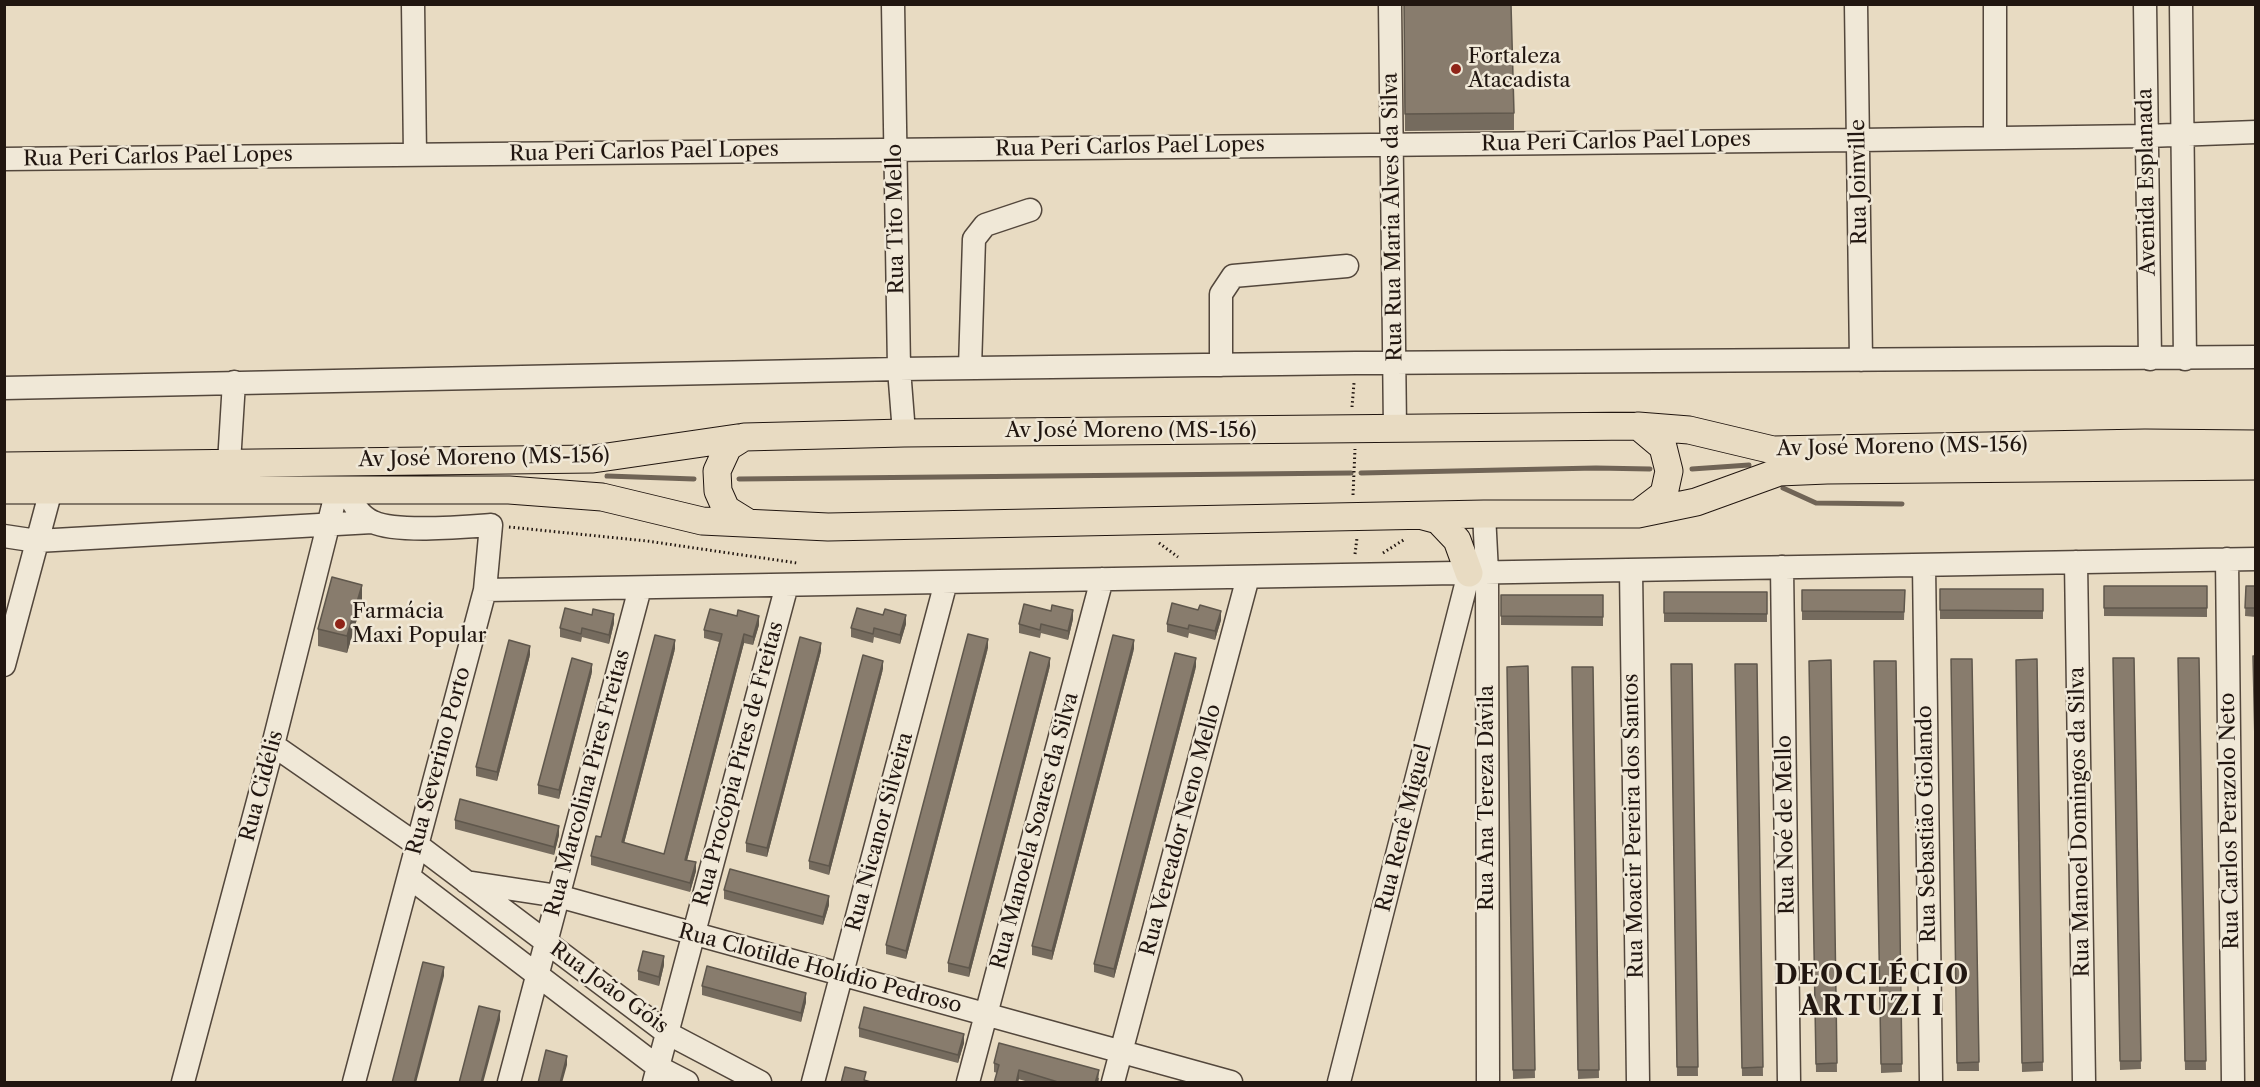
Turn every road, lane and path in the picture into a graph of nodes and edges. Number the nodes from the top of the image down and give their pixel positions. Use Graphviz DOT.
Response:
graph roads {
  1 [pos="413,4"];
  2 [pos="893,4"];
  3 [pos="1390,4"];
  4 [pos="1856,4"];
  5 [pos="1995,4"];
  6 [pos="2145,4"];
  7 [pos="2181,4"];
  8 [pos="2256,132"];
  9 [pos="2182,135"];
  10 [pos="2147,136"];
  11 [pos="1995,137"];
  12 [pos="1858,140"];
  13 [pos="1392,145"];
  14 [pos="895,150"];
  15 [pos="415,155"];
  16 [pos="4,159"];
  17 [pos="1030,210"];
  18 [pos="1347,266"];
  19 [pos="2256,357"];
  20 [pos="2150,359"];
  21 [pos="2185,359"];
  22 [pos="1861,360"];
  23 [pos="1395,363"];
  24 [pos="1221,365"];
  25 [pos="970,368"];
  26 [pos="899,369"];
  27 [pos="1354,377"];
  28 [pos="234,382"];
  29 [pos="4,388"];
  30 [pos="1352,412"];
  31 [pos="1638,426"];
  32 [pos="1395,429"];
  33 [pos="904,433"];
  34 [pos="744,437"];
  35 [pos="2256,444"];
  36 [pos="1355,445"];
  37 [pos="230,463"];
  38 [pos="4,466"];
  39 [pos="2256,466"];
  40 [pos="4,490"];
  41 [pos="51,490"];
  42 [pos="342,490"];
  43 [pos="1353,495"];
  44 [pos="1484,514"];
  45 [pos="1638,514"];
  46 [pos="1422,516"];
  47 [pos="372,522"];
  48 [pos="747,522"];
  49 [pos="491,525"];
  50 [pos="328,526"];
  51 [pos="1358,534"];
  52 [pos="4,536"];
  53 [pos="37,541"];
  54 [pos="1356,554"];
  55 [pos="2228,559"];
  56 [pos="2256,559"];
  57 [pos="2076,562"];
  58 [pos="1924,565"];
  59 [pos="1782,567"];
  60 [pos="1631,570"];
  61 [pos="1478,573"];
  62 [pos="1248,577"];
  63 [pos="1102,579"];
  64 [pos="946,582"];
  65 [pos="787,585"];
  66 [pos="818,586"];
  67 [pos="640,588"];
  68 [pos="485,590"];
  69 [pos="4,665"];
  70 [pos="273,745"];
  71 [pos="416,844"];
  72 [pos="409,877"];
  73 [pos="466,882"];
  74 [pos="558,896"];
  75 [pos="694,934"];
  76 [pos="546,942"];
  77 [pos="537,975"];
  78 [pos="842,975"];
  79 [pos="986,1015"];
  80 [pos="668,1033"];
  81 [pos="1122,1052"];
  82 [pos="656,1075"];
  83 [pos="183,1083"];
  84 [pos="354,1083"];
  85 [pos="509,1083"];
  86 [pos="687,1083"];
  87 [pos="760,1083"];
  88 [pos="813,1083"];
  89 [pos="968,1083"];
  90 [pos="1113,1083"];
  91 [pos="1231,1083"];
  92 [pos="1339,1083"];
  93 [pos="1488,1083"];
  94 [pos="1638,1083"];
  95 [pos="1789,1083"];
  96 [pos="1931,1083"];
  97 [pos="2084,1083"];
  98 [pos="2233,1083"];
  1 -- 15 [label="street"];
  2 -- 14 [label="street, Rua Tito Mello"];
  3 -- 13 [label="street, Rua Rua Maria Alves da Silva"];
  4 -- 12 [label="street, Rua Joinville"];
  5 -- 11 [label="street"];
  6 -- 10 [label="street, Avenida Esplanada"];
  7 -- 9 [label="street, Avenida Esplanada"];
  8 -- 9 [label="street, Rua Peri Carlos Pael Lopes"];
  9 -- 10 [label="street, Rua Peri Carlos Pael Lopes"];
  9 -- 21 [label="street, Avenida Esplanada"];
  10 -- 11 [label="street, Rua Peri Carlos Pael Lopes"];
  10 -- 20 [label="street, Avenida Esplanada"];
  11 -- 12 [label="street, Rua Peri Carlos Pael Lopes"];
  12 -- 13 [label="street, Rua Peri Carlos Pael Lopes"];
  12 -- 22 [label="street, Rua Joinville"];
  13 -- 14 [label="street, Rua Peri Carlos Pael Lopes"];
  13 -- 23 [label="street, Rua Rua Maria Alves da Silva"];
  14 -- 15 [label="street, Rua Peri Carlos Pael Lopes"];
  14 -- 26 [label="street, Rua Tito Mello"];
  15 -- 16 [label="street, Rua Peri Carlos Pael Lopes"];
  17 -- 25 [label="street"];
  18 -- 24 [label="street"];
  19 -- 21 [label="street"];
  20 -- 21 [label="street"];
  20 -- 22 [label="street"];
  22 -- 23 [label="street"];
  23 -- 24 [label="street"];
  23 -- 32 [label="street, Rua Rua Maria Alves da Silva"];
  24 -- 25 [label="street"];
  25 -- 26 [label="street"];
  26 -- 28 [label="street"];
  26 -- 33 [label="street, Rua Tito Mello"];
  27 -- 30 [label="path"];
  28 -- 29 [label="street"];
  28 -- 37 [label="street"];
  31 -- 32 [label="main road, Av José Moreno (MS-156)"];
  31 -- 35 [label="main road, Av José Moreno (MS-156)"];
  31 -- 45 [label="main road"];
  32 -- 33 [label="main road, Av José Moreno (MS-156)"];
  33 -- 34 [label="main road, Av José Moreno (MS-156)"];
  34 -- 37 [label="main road, Av José Moreno (MS-156)"];
  34 -- 48 [label="main road"];
  36 -- 43 [label="path"];
  37 -- 38 [label="main road, Av José Moreno (MS-156)"];
  39 -- 45 [label="main road, Av José Moreno (MS-156)"];
  40 -- 41 [label="main road, Av José Moreno (MS-156)"];
  41 -- 42 [label="main road, Av José Moreno (MS-156)"];
  41 -- 53 [label="street"];
  42 -- 47 [label="street"];
  42 -- 48 [label="main road, Av José Moreno (MS-156)"];
  42 -- 50 [label="street, Rua Cidélis"];
  44 -- 45 [label="main road, Av José Moreno (MS-156)"];
  44 -- 46 [label="main road, Av José Moreno (MS-156)"];
  44 -- 61 [label="street, Rua Ana Tereza Dávila"];
  46 -- 48 [label="main road, Av José Moreno (MS-156)"];
  46 -- 61 [label="main road"];
  47 -- 49 [label="street"];
  47 -- 50 [label="street"];
  49 -- 66 [label="path"];
  49 -- 68 [label="street, Rua Severino Porto"];
  50 -- 53 [label="street"];
  50 -- 70 [label="street, Rua Cidélis"];
  51 -- 54 [label="path"];
  52 -- 53 [label="street"];
  53 -- 69 [label="street"];
  55 -- 56 [label="street"];
  55 -- 57 [label="street"];
  55 -- 98 [label="street, Rua Carlos Perazolo Neto"];
  57 -- 58 [label="street"];
  57 -- 97 [label="street, Rua Manoel Domingos da Silva"];
  58 -- 59 [label="street"];
  58 -- 96 [label="street, Rua Sebastião Giolando"];
  59 -- 60 [label="street"];
  59 -- 95 [label="street, Rua Noé de Mello"];
  60 -- 61 [label="street"];
  60 -- 94 [label="street, Rua Moacir Pereira dos Santos"];
  61 -- 62 [label="street"];
  61 -- 92 [label="street, Rua Renê Miguel"];
  61 -- 93 [label="street, Rua Ana Tereza Dávila"];
  62 -- 63 [label="street"];
  62 -- 81 [label="street, Rua Vereador Neno Mello"];
  63 -- 64 [label="street"];
  63 -- 79 [label="street, Rua Manoela Soares da Silva"];
  64 -- 66 [label="street"];
  64 -- 78 [label="street, Rua Nicanor Silveira"];
  65 -- 66 [label="street"];
  65 -- 67 [label="street"];
  65 -- 75 [label="street, Rua Procópia Pires de Freitas"];
  67 -- 68 [label="street"];
  67 -- 74 [label="street, Rua Marcolina Pires Freitas"];
  68 -- 71 [label="street, Rua Severino Porto"];
  70 -- 71 [label="street"];
  70 -- 83 [label="street, Rua Cidélis"];
  71 -- 72 [label="street, Rua Severino Porto"];
  71 -- 73 [label="street, Rua Clotilde Holídio Pedroso"];
  72 -- 77 [label="street, Rua João Góis"];
  72 -- 84 [label="street, Rua Severino Porto"];
  73 -- 74 [label="street, Rua Clotilde Holídio Pedroso"];
  73 -- 76 [label="street, Rua João Góis"];
  74 -- 75 [label="street, Rua Clotilde Holídio Pedroso"];
  74 -- 76 [label="street, Rua Marcolina Pires Freitas"];
  75 -- 78 [label="street, Rua Clotilde Holídio Pedroso"];
  75 -- 80 [label="street, Rua Procópia Pires de Freitas"];
  76 -- 77 [label="street, Rua Marcolina Pires Freitas"];
  76 -- 80 [label="street, Rua João Góis"];
  77 -- 82 [label="street, Rua João Góis"];
  77 -- 85 [label="street, Rua Marcolina Pires Freitas"];
  78 -- 79 [label="street, Rua Clotilde Holídio Pedroso"];
  78 -- 88 [label="street, Rua Nicanor Silveira"];
  79 -- 81 [label="street, Rua Clotilde Holídio Pedroso"];
  79 -- 89 [label="street, Rua Manoela Soares da Silva"];
  80 -- 82 [label="street, Rua Procópia Pires de Freitas"];
  80 -- 87 [label="street, Rua João Góis"];
  81 -- 90 [label="street, Rua Vereador Neno Mello"];
  81 -- 91 [label="street, Rua Clotilde Holídio Pedroso"];
  82 -- 86 [label="street, Rua João Góis"];
}
